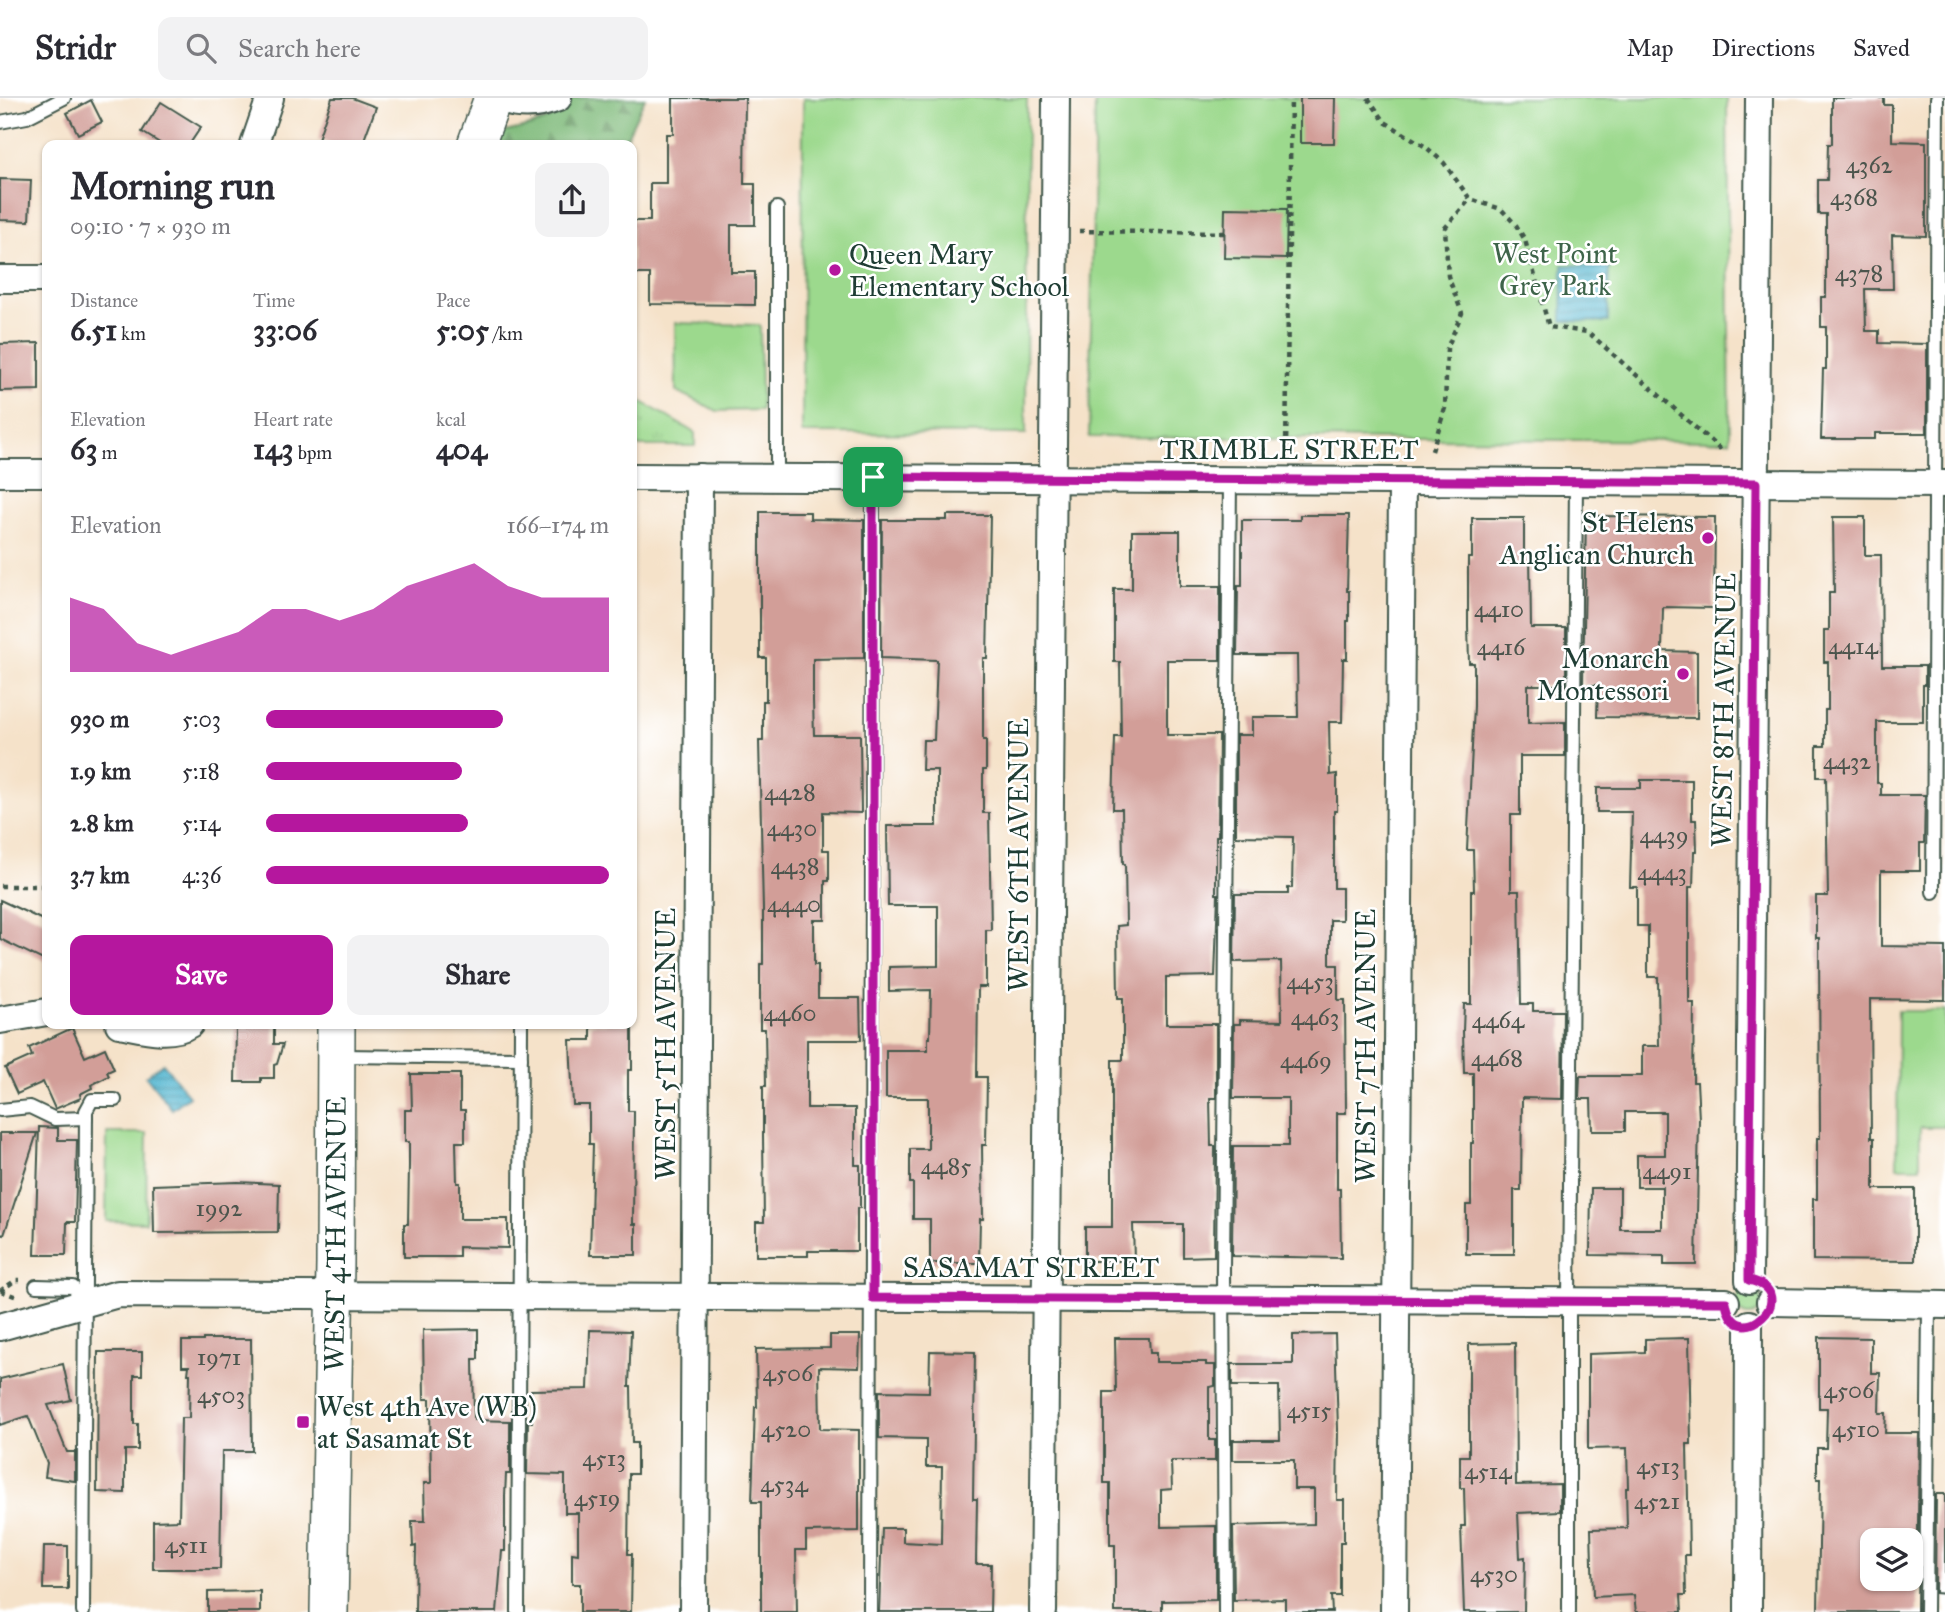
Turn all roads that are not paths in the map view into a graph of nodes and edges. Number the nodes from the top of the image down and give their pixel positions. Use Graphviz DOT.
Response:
graph roads {
  1 [pos="64,98"];
  2 [pos="270,98"];
  3 [pos="495,98"];
  4 [pos="558,98"];
  5 [pos="1056,98"];
  6 [pos="1759,98"];
  7 [pos="1937,98"];
  8 [pos="0,122"];
  9 [pos="256,140"];
  10 [pos="478,140"];
  11 [pos="778,208"];
  12 [pos="0,279"];
  13 [pos="42,279"];
  14 [pos="0,473"];
  15 [pos="42,474"];
  16 [pos="637,477"];
  17 [pos="699,477"];
  18 [pos="777,477"];
  19 [pos="873,477"];
  20 [pos="1052,478"];
  21 [pos="1230,480"];
  22 [pos="1402,481"];
  23 [pos="1576,482"];
  24 [pos="1756,483"];
  25 [pos="1940,484"];
  26 [pos="1933,892"];
  27 [pos="42,1013"];
  28 [pos="0,1020"];
  29 [pos="145,1029"];
  30 [pos="174,1029"];
  31 [pos="521,1029"];
  32 [pos="336,1040"];
  33 [pos="521,1058"];
  34 [pos="115,1100"];
  35 [pos="0,1110"];
  36 [pos="86,1118"];
  37 [pos="1749,1280"];
  38 [pos="36,1286"];
  39 [pos="334,1296"];
  40 [pos="521,1297"];
  41 [pos="695,1298"];
  42 [pos="873,1298"];
  43 [pos="1046,1299"];
  44 [pos="1224,1300"];
  45 [pos="1395,1300"];
  46 [pos="1569,1301"];
  47 [pos="84,1302"];
  48 [pos="1726,1302"];
  49 [pos="1770,1302"];
  50 [pos="1937,1305"];
  51 [pos="1749,1324"];
  52 [pos="0,1327"];
  53 [pos="83,1612"];
  54 [pos="329,1612"];
  55 [pos="518,1612"];
  56 [pos="693,1612"];
  57 [pos="870,1612"];
  58 [pos="1043,1612"];
  59 [pos="1225,1612"];
  60 [pos="1394,1612"];
  61 [pos="1569,1612"];
  62 [pos="1748,1612"];
  63 [pos="1926,1612"];
  1 -- 8 [label="lane"];
  2 -- 9 [label="street"];
  3 -- 4 [label="street"];
  3 -- 10 [label="main road"];
  5 -- 20 [label="street, WEST 6TH AVENUE"];
  6 -- 24 [label="street, WEST 8TH AVENUE"];
  7 -- 25 [label="lane"];
  11 -- 18 [label="lane"];
  12 -- 13 [label="street"];
  14 -- 15 [label="street"];
  16 -- 17 [label="street, TRIMBLE STREET"];
  17 -- 18 [label="street, TRIMBLE STREET"];
  17 -- 41 [label="street, WEST 5TH AVENUE"];
  18 -- 19 [label="street, TRIMBLE STREET"];
  19 -- 20 [label="street, TRIMBLE STREET"];
  19 -- 42 [label="lane"];
  20 -- 21 [label="street, TRIMBLE STREET"];
  20 -- 43 [label="street, WEST 6TH AVENUE"];
  21 -- 22 [label="street, TRIMBLE STREET"];
  21 -- 44 [label="lane"];
  22 -- 23 [label="street, TRIMBLE STREET"];
  22 -- 45 [label="street, WEST 7TH AVENUE"];
  23 -- 24 [label="street, TRIMBLE STREET"];
  23 -- 46 [label="lane"];
  24 -- 25 [label="street, TRIMBLE STREET"];
  24 -- 37 [label="street, WEST 8TH AVENUE"];
  25 -- 26 [label="lane"];
  27 -- 28 [label="street"];
  29 -- 30 [label="street"];
  31 -- 33 [label="lane"];
  32 -- 33 [label="lane"];
  32 -- 39 [label="main road, WEST 4TH AVENUE"];
  33 -- 40 [label="lane"];
  34 -- 36 [label="lane"];
  35 -- 36 [label="lane"];
  36 -- 47 [label="lane"];
  37 -- 48 [label="street"];
  37 -- 49 [label="street"];
  38 -- 47 [label="lane"];
  39 -- 40 [label="street, SASAMAT STREET"];
  39 -- 47 [label="street, SASAMAT STREET"];
  39 -- 54 [label="main road, WEST 4TH AVENUE"];
  40 -- 41 [label="street, SASAMAT STREET"];
  40 -- 55 [label="lane"];
  41 -- 42 [label="street, SASAMAT STREET"];
  41 -- 56 [label="street, WEST 5TH AVENUE"];
  42 -- 43 [label="street, SASAMAT STREET"];
  42 -- 57 [label="lane"];
  43 -- 44 [label="street, SASAMAT STREET"];
  43 -- 58 [label="street, WEST 6TH AVENUE"];
  44 -- 45 [label="street, SASAMAT STREET"];
  44 -- 59 [label="lane"];
  45 -- 46 [label="street, SASAMAT STREET"];
  45 -- 60 [label="street, WEST 7TH AVENUE"];
  46 -- 48 [label="street, SASAMAT STREET"];
  46 -- 61 [label="lane"];
  47 -- 52 [label="street, SASAMAT STREET"];
  47 -- 53 [label="lane"];
  48 -- 51 [label="street"];
  49 -- 50 [label="street"];
  49 -- 51 [label="street"];
  50 -- 63 [label="lane"];
  51 -- 62 [label="street"];
}
